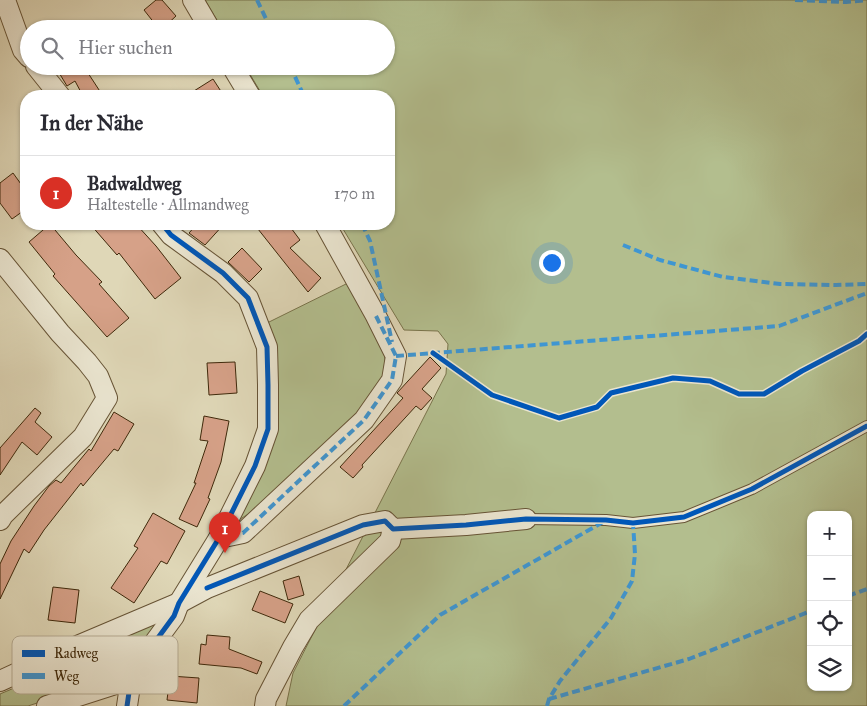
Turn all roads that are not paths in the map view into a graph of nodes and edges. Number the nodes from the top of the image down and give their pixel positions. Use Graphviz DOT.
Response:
graph roads {
  1 [pos="5,0"];
  2 [pos="193,0"];
  3 [pos="205,20"];
  4 [pos="20,42"];
  5 [pos="43,75"];
  6 [pos="237,75"];
  7 [pos="55,90"];
  8 [pos="246,90"];
  9 [pos="167,230"];
  10 [pos="327,230"];
  11 [pos="0,259"];
  12 [pos="867,426"];
  13 [pos="526,519"];
  14 [pos="0,520"];
  15 [pos="393,529"];
  16 [pos="219,538"];
  17 [pos="179,603"];
  18 [pos="100,636"];
  19 [pos="159,636"];
  20 [pos="12,675"];
  21 [pos="0,681"];
  22 [pos="85,694"];
  23 [pos="47,706"];
  24 [pos="265,706"];
  1 -- 4 [label="street"];
  2 -- 3 [label="street"];
  5 -- 7 [label="street"];
  6 -- 8 [label="street"];
  9 -- 16 [label="street"];
  10 -- 16 [label="street"];
  11 -- 14 [label="street"];
  12 -- 13 [label="lane"];
  13 -- 15 [label="street"];
  15 -- 17 [label="street"];
  15 -- 24 [label="street"];
  16 -- 17 [label="street"];
  17 -- 18 [label="street"];
  17 -- 19 [label="street"];
  20 -- 21 [label="street"];
  22 -- 23 [label="street"];
}
